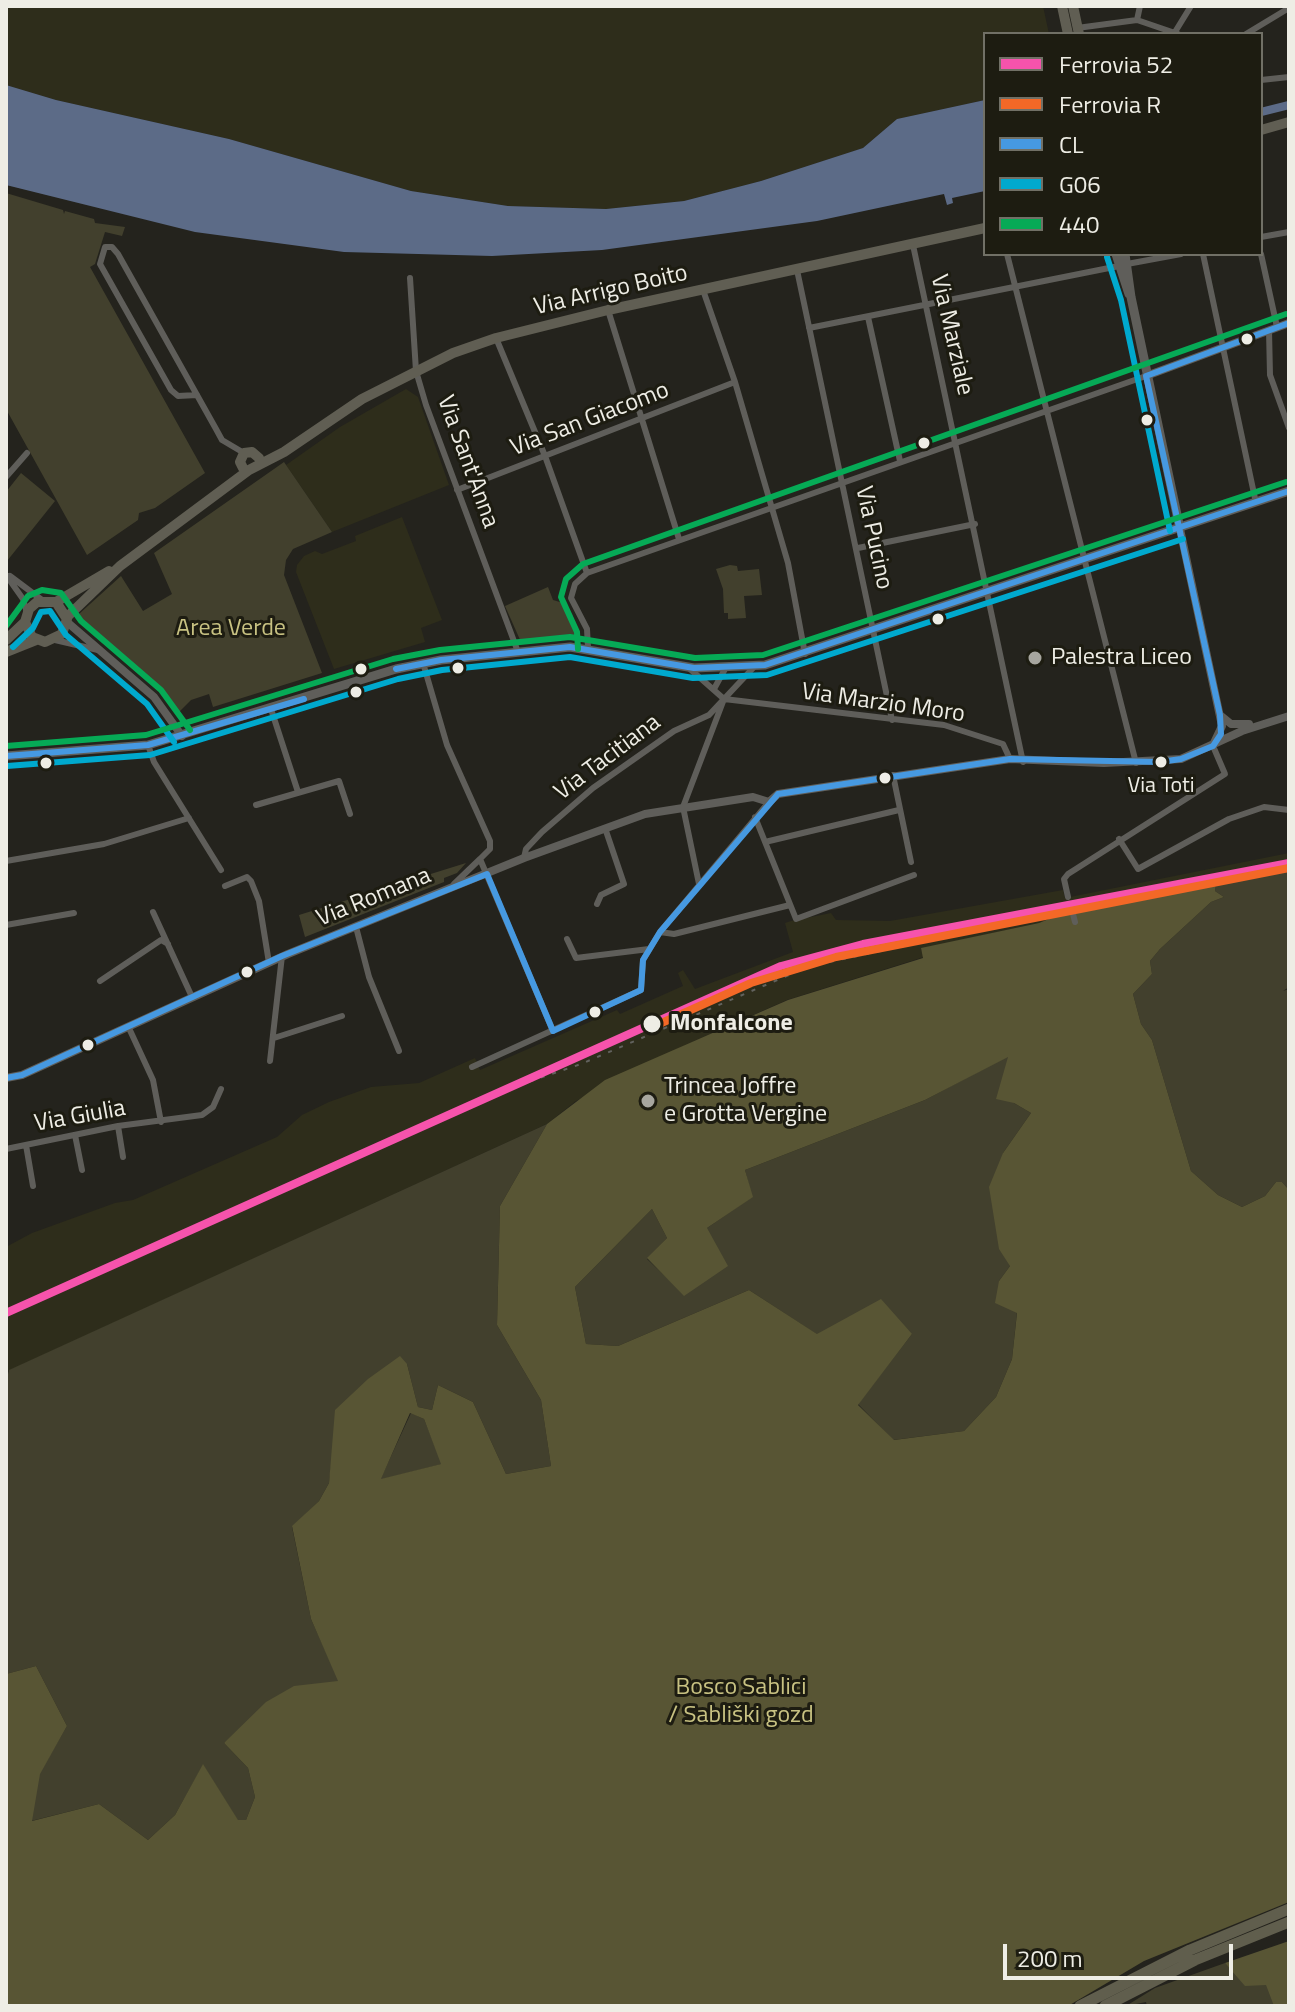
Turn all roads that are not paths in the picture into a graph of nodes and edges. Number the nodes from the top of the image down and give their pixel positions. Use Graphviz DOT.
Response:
graph roads {
  1 [pos="1062,6"];
  2 [pos="1073,6"];
  3 [pos="1140,6"];
  4 [pos="1191,6"];
  5 [pos="1289,8"];
  6 [pos="1137,20"];
  7 [pos="1073,31"];
  8 [pos="1173,32"];
  9 [pos="1177,32"];
  10 [pos="1249,32"];
  11 [pos="1289,77"];
  12 [pos="1263,80"];
  13 [pos="1289,122"];
  14 [pos="1263,129"];
  15 [pos="983,228"];
  16 [pos="1289,232"];
  17 [pos="1263,237"];
  18 [pos="913,245"];
  19 [pos="1007,256"];
  20 [pos="1165,256"];
  21 [pos="1203,256"];
  22 [pos="1261,256"];
  23 [pos="1124,261"];
  24 [pos="797,270"];
  25 [pos="410,278"];
  26 [pos="1015,288"];
  27 [pos="703,290"];
  28 [pos="926,306"];
  29 [pos="608,310"];
  30 [pos="868,317"];
  31 [pos="1289,323"];
  32 [pos="809,328"];
  33 [pos="1273,328"];
  34 [pos="496,338"];
  35 [pos="1222,348"];
  36 [pos="416,371"];
  37 [pos="1146,376"];
  38 [pos="735,382"];
  39 [pos="197,395"];
  40 [pos="1047,411"];
  41 [pos="642,419"];
  42 [pos="1289,428"];
  43 [pos="957,442"];
  44 [pos="27,453"];
  45 [pos="545,456"];
  46 [pos="900,461"];
  47 [pos="247,464"];
  48 [pos="6,477"];
  49 [pos="842,482"];
  50 [pos="457,490"];
  51 [pos="1289,491"];
  52 [pos="1256,503"];
  53 [pos="770,507"];
  54 [pos="975,524"];
  55 [pos="1180,529"];
  56 [pos="679,539"];
  57 [pos="858,548"];
  58 [pos="1086,561"];
  59 [pos="120,566"];
  60 [pos="587,573"];
  61 [pos="6,575"];
  62 [pos="989,593"];
  63 [pos="42,600"];
  64 [pos="56,602"];
  65 [pos="26,617"];
  66 [pos="67,620"];
  67 [pos="874,631"];
  68 [pos="6,640"];
  69 [pos="36,640"];
  70 [pos="55,640"];
  71 [pos="588,648"];
  72 [pos="100,650"];
  73 [pos="6,652"];
  74 [pos="518,652"];
  75 [pos="805,654"];
  76 [pos="423,663"];
  77 [pos="687,666"];
  78 [pos="754,667"];
  79 [pos="725,669"];
  80 [pos="734,687"];
  81 [pos="714,689"];
  82 [pos="724,699"];
  83 [pos="271,709"];
  84 [pos="1220,715"];
  85 [pos="1289,716"];
  86 [pos="892,720"];
  87 [pos="182,736"];
  88 [pos="1018,740"];
  89 [pos="1003,744"];
  90 [pos="148,745"];
  91 [pos="1213,746"];
  92 [pos="6,756"];
  93 [pos="1010,759"];
  94 [pos="1023,762"];
  95 [pos="1136,763"];
  96 [pos="893,774"];
  97 [pos="298,792"];
  98 [pos="769,802"];
  99 [pos="256,805"];
  100 [pos="683,807"];
  101 [pos="899,810"];
  102 [pos="1289,810"];
  103 [pos="350,814"];
  104 [pos="755,817"];
  105 [pos="189,818"];
  106 [pos="605,828"];
  107 [pos="1119,839"];
  108 [pos="765,842"];
  109 [pos="524,858"];
  110 [pos="480,859"];
  111 [pos="6,861"];
  112 [pos="911,862"];
  113 [pos="221,870"];
  114 [pos="487,874"];
  115 [pos="914,875"];
  116 [pos="699,884"];
  117 [pos="225,886"];
  118 [pos="442,893"];
  119 [pos="1068,897"];
  120 [pos="597,904"];
  121 [pos="790,905"];
  122 [pos="1072,910"];
  123 [pos="153,912"];
  124 [pos="74,913"];
  125 [pos="1075,922"];
  126 [pos="6,925"];
  127 [pos="356,927"];
  128 [pos="660,932"];
  129 [pos="567,939"];
  130 [pos="168,944"];
  131 [pos="649,949"];
  132 [pos="282,956"];
  133 [pos="269,963"];
  134 [pos="100,981"];
  135 [pos="192,997"];
  136 [pos="342,1016"];
  137 [pos="128,1026"];
  138 [pos="553,1031"];
  139 [pos="274,1038"];
  140 [pos="399,1051"];
  141 [pos="270,1061"];
  142 [pos="472,1067"];
  143 [pos="6,1078"];
  144 [pos="221,1089"];
  145 [pos="161,1122"];
  146 [pos="118,1126"];
  147 [pos="75,1135"];
  148 [pos="26,1145"];
  149 [pos="6,1149"];
  150 [pos="123,1157"];
  151 [pos="82,1170"];
  152 [pos="33,1186"];
  153 [pos="1289,1909"];
  154 [pos="1289,1922"];
  155 [pos="1080,2006"];
  156 [pos="1105,2006"];
  1 -- 7 [label="main road"];
  2 -- 7 [label="main road"];
  3 -- 6 [label="street"];
  4 -- 9 [label="street"];
  5 -- 10 [label="street"];
  6 -- 7 [label="street"];
  6 -- 8 [label="street"];
  11 -- 12 [label="street"];
  13 -- 14 [label="main road"];
  15 -- 18 [label="main road, Via Arrigo Boito"];
  16 -- 17 [label="street"];
  18 -- 24 [label="main road, Via Arrigo Boito"];
  18 -- 28 [label="street, Via Marziale"];
  19 -- 26 [label="street"];
  20 -- 23 [label="street"];
  21 -- 35 [label="street"];
  22 -- 33 [label="street"];
  23 -- 26 [label="street"];
  23 -- 37 [label="main road"];
  24 -- 27 [label="main road, Via Arrigo Boito"];
  24 -- 32 [label="street, Via Pucino"];
  25 -- 36 [label="street, Via Sant'Anna"];
  26 -- 28 [label="street"];
  26 -- 40 [label="street"];
  27 -- 29 [label="main road, Via Arrigo Boito"];
  27 -- 38 [label="street"];
  28 -- 30 [label="street"];
  28 -- 43 [label="street, Via Marziale"];
  29 -- 34 [label="main road, Via Arrigo Boito"];
  29 -- 41 [label="street"];
  30 -- 32 [label="street"];
  30 -- 46 [label="street"];
  31 -- 33 [label="street"];
  32 -- 49 [label="street, Via Pucino"];
  33 -- 35 [label="street"];
  33 -- 42 [label="street"];
  34 -- 36 [label="main road, Via Arrigo Boito"];
  34 -- 45 [label="street"];
  35 -- 37 [label="street"];
  35 -- 52 [label="street"];
  36 -- 47 [label="main road, Via Arrigo Boito"];
  36 -- 50 [label="street, Via Sant'Anna"];
  37 -- 40 [label="street"];
  37 -- 55 [label="main road"];
  38 -- 41 [label="street, Via San Giacomo"];
  38 -- 53 [label="street"];
  39 -- 39 [label="street"];
  39 -- 47 [label="street"];
  40 -- 43 [label="street"];
  40 -- 58 [label="street"];
  41 -- 45 [label="street, Via San Giacomo"];
  41 -- 56 [label="street"];
  43 -- 46 [label="street"];
  43 -- 54 [label="street, Via Marziale"];
  44 -- 48 [label="street"];
  45 -- 50 [label="street, Via San Giacomo"];
  45 -- 60 [label="street"];
  46 -- 49 [label="street"];
  47 -- 59 [label="main road, Via Arrigo Boito"];
  49 -- 53 [label="street"];
  49 -- 57 [label="street, Via Pucino"];
  50 -- 74 [label="street, Via Sant'Anna"];
  51 -- 52 [label="main road"];
  52 -- 55 [label="main road"];
  53 -- 56 [label="street"];
  53 -- 75 [label="street"];
  54 -- 57 [label="street"];
  54 -- 62 [label="street, Via Marziale"];
  55 -- 58 [label="main road"];
  55 -- 84 [label="street"];
  56 -- 60 [label="street"];
  57 -- 67 [label="street, Via Pucino"];
  58 -- 62 [label="main road"];
  58 -- 95 [label="street"];
  59 -- 64 [label="main road, Via Arrigo Boito"];
  59 -- 66 [label="main road, Via Arrigo Boito"];
  60 -- 71 [label="street"];
  61 -- 63 [label="street"];
  61 -- 65 [label="street"];
  62 -- 67 [label="main road"];
  62 -- 88 [label="street, Via Marziale"];
  63 -- 64 [label="main road"];
  63 -- 65 [label="main road"];
  64 -- 66 [label="main road"];
  65 -- 68 [label="main road"];
  65 -- 69 [label="main road"];
  66 -- 70 [label="main road, Via Arrigo Boito"];
  66 -- 72 [label="street"];
  67 -- 75 [label="main road"];
  67 -- 86 [label="street, Via Pucino"];
  69 -- 70 [label="main road"];
  69 -- 73 [label="main road"];
  70 -- 72 [label="street"];
  71 -- 74 [label="main road"];
  71 -- 77 [label="main road"];
  72 -- 87 [label="street"];
  74 -- 76 [label="main road"];
  75 -- 78 [label="main road"];
  76 -- 83 [label="main road"];
  76 -- 110 [label="street"];
  77 -- 79 [label="main road"];
  77 -- 81 [label="street"];
  78 -- 79 [label="main road"];
  78 -- 80 [label="street"];
  79 -- 80 [label="street"];
  79 -- 81 [label="street"];
  80 -- 82 [label="street"];
  81 -- 82 [label="street"];
  82 -- 86 [label="street, Via Marzio Moro"];
  82 -- 100 [label="street"];
  82 -- 109 [label="street, Via Tacitiana"];
  83 -- 87 [label="main road"];
  83 -- 97 [label="street"];
  84 -- 85 [label="street"];
  84 -- 91 [label="street"];
  85 -- 91 [label="street"];
  86 -- 89 [label="street, Via Marzio Moro"];
  87 -- 90 [label="main road"];
  88 -- 89 [label="street"];
  88 -- 94 [label="street, Via Marziale"];
  89 -- 93 [label="street"];
  90 -- 92 [label="main road"];
  90 -- 105 [label="street"];
  91 -- 95 [label="street"];
  91 -- 107 [label="street"];
  93 -- 94 [label="street"];
  93 -- 96 [label="street"];
  94 -- 95 [label="street"];
  96 -- 98 [label="street"];
  96 -- 101 [label="street"];
  97 -- 99 [label="street"];
  97 -- 103 [label="street"];
  98 -- 100 [label="street, Via Romana"];
  98 -- 104 [label="street"];
  100 -- 106 [label="street, Via Romana"];
  100 -- 116 [label="street"];
  101 -- 108 [label="street"];
  101 -- 112 [label="street"];
  102 -- 107 [label="street"];
  104 -- 108 [label="street"];
  104 -- 116 [label="street"];
  105 -- 111 [label="street"];
  105 -- 113 [label="street"];
  106 -- 109 [label="street, Via Romana"];
  106 -- 120 [label="street"];
  107 -- 119 [label="street"];
  108 -- 121 [label="street"];
  109 -- 114 [label="street, Via Romana"];
  110 -- 114 [label="street"];
  110 -- 118 [label="street"];
  114 -- 118 [label="street, Via Romana"];
  114 -- 138 [label="street"];
  115 -- 121 [label="street"];
  116 -- 128 [label="street"];
  117 -- 133 [label="street"];
  118 -- 127 [label="street, Via Romana"];
  121 -- 128 [label="street"];
  122 -- 125 [label="street"];
  123 -- 130 [label="street"];
  124 -- 126 [label="street"];
  127 -- 132 [label="street, Via Romana"];
  127 -- 140 [label="street"];
  128 -- 131 [label="street"];
  129 -- 131 [label="street"];
  130 -- 134 [label="street"];
  130 -- 135 [label="street"];
  131 -- 138 [label="street"];
  132 -- 133 [label="street, Via Romana"];
  132 -- 139 [label="street"];
  133 -- 135 [label="street, Via Romana"];
  135 -- 137 [label="street, Via Romana"];
  136 -- 139 [label="street"];
  137 -- 143 [label="street, Via Romana"];
  137 -- 145 [label="street"];
  138 -- 142 [label="street"];
  139 -- 141 [label="street"];
  144 -- 145 [label="street, Via Giulia"];
  145 -- 146 [label="street, Via Giulia"];
  146 -- 147 [label="street, Via Giulia"];
  146 -- 150 [label="street"];
  147 -- 148 [label="street, Via Giulia"];
  147 -- 151 [label="street"];
  148 -- 149 [label="street, Via Giulia"];
  148 -- 152 [label="street"];
  153 -- 155 [label="highway"];
  154 -- 156 [label="highway"];
}
